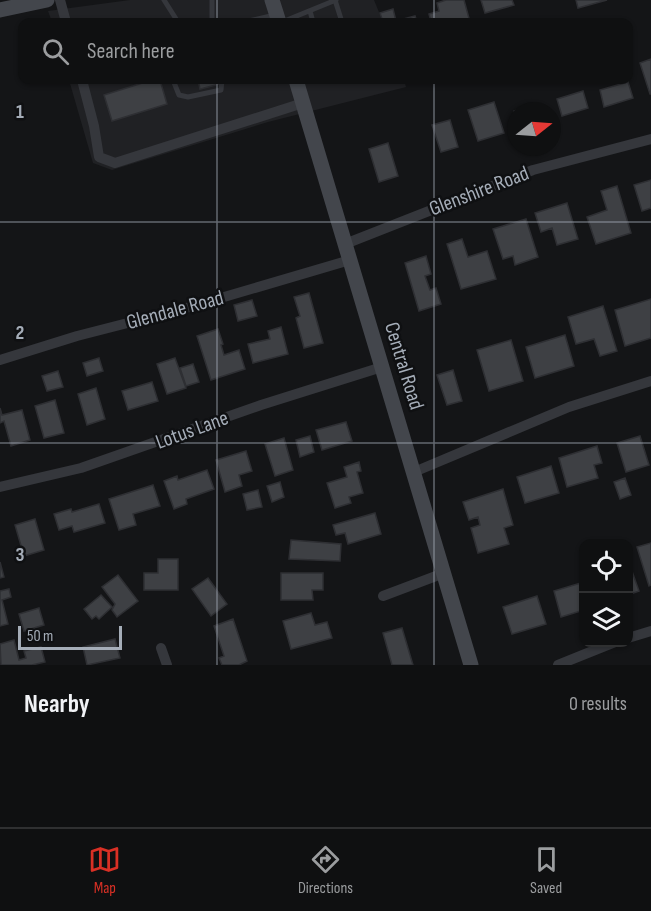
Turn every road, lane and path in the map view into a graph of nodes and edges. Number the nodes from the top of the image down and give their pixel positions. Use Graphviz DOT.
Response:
graph roads {
  1 [pos="47,0"];
  2 [pos="60,0"];
  3 [pos="164,0"];
  4 [pos="212,0"];
  5 [pos="335,0"];
  6 [pos="0,10"];
  7 [pos="310,11"];
  8 [pos="278,15"];
  9 [pos="65,18"];
  10 [pos="175,18"];
  11 [pos="212,18"];
  12 [pos="312,18"];
  13 [pos="341,18"];
  14 [pos="83,84"];
  15 [pos="175,84"];
  16 [pos="222,84"];
  17 [pos="297,84"];
  18 [pos="303,103"];
  19 [pos="651,139"];
  20 [pos="345,244"];
  21 [pos="350,260"];
  22 [pos="0,360"];
  23 [pos="382,367"];
  24 [pos="651,381"];
  25 [pos="414,472"];
  26 [pos="0,487"];
  27 [pos="444,573"];
  28 [pos="383,596"];
  29 [pos="651,631"];
  30 [pos="633,636"];
  31 [pos="603,647"];
  32 [pos="161,648"];
  33 [pos="167,665"];
  34 [pos="471,665"];
  35 [pos="558,665"];
  1 -- 6 [label="main road"];
  2 -- 9 [label="street"];
  3 -- 10 [label="lane"];
  4 -- 11 [label="lane"];
  5 -- 7 [label="lane"];
  5 -- 13 [label="lane"];
  7 -- 8 [label="lane"];
  7 -- 12 [label="lane"];
  14 -- 18 [label="street"];
  15 -- 16 [label="lane"];
  17 -- 18 [label="main road, Central Road"];
  18 -- 20 [label="main road, Central Road"];
  19 -- 20 [label="street, Glenshire Road"];
  20 -- 21 [label="main road, Central Road"];
  21 -- 22 [label="street, Glendale Road"];
  21 -- 23 [label="main road, Central Road"];
  23 -- 25 [label="main road, Central Road"];
  23 -- 26 [label="street, Lotus Lane"];
  24 -- 25 [label="street"];
  25 -- 27 [label="main road, Central Road"];
  27 -- 28 [label="street"];
  27 -- 34 [label="main road, Central Road"];
  29 -- 30 [label="street"];
  31 -- 35 [label="street"];
  32 -- 33 [label="street"];
}
